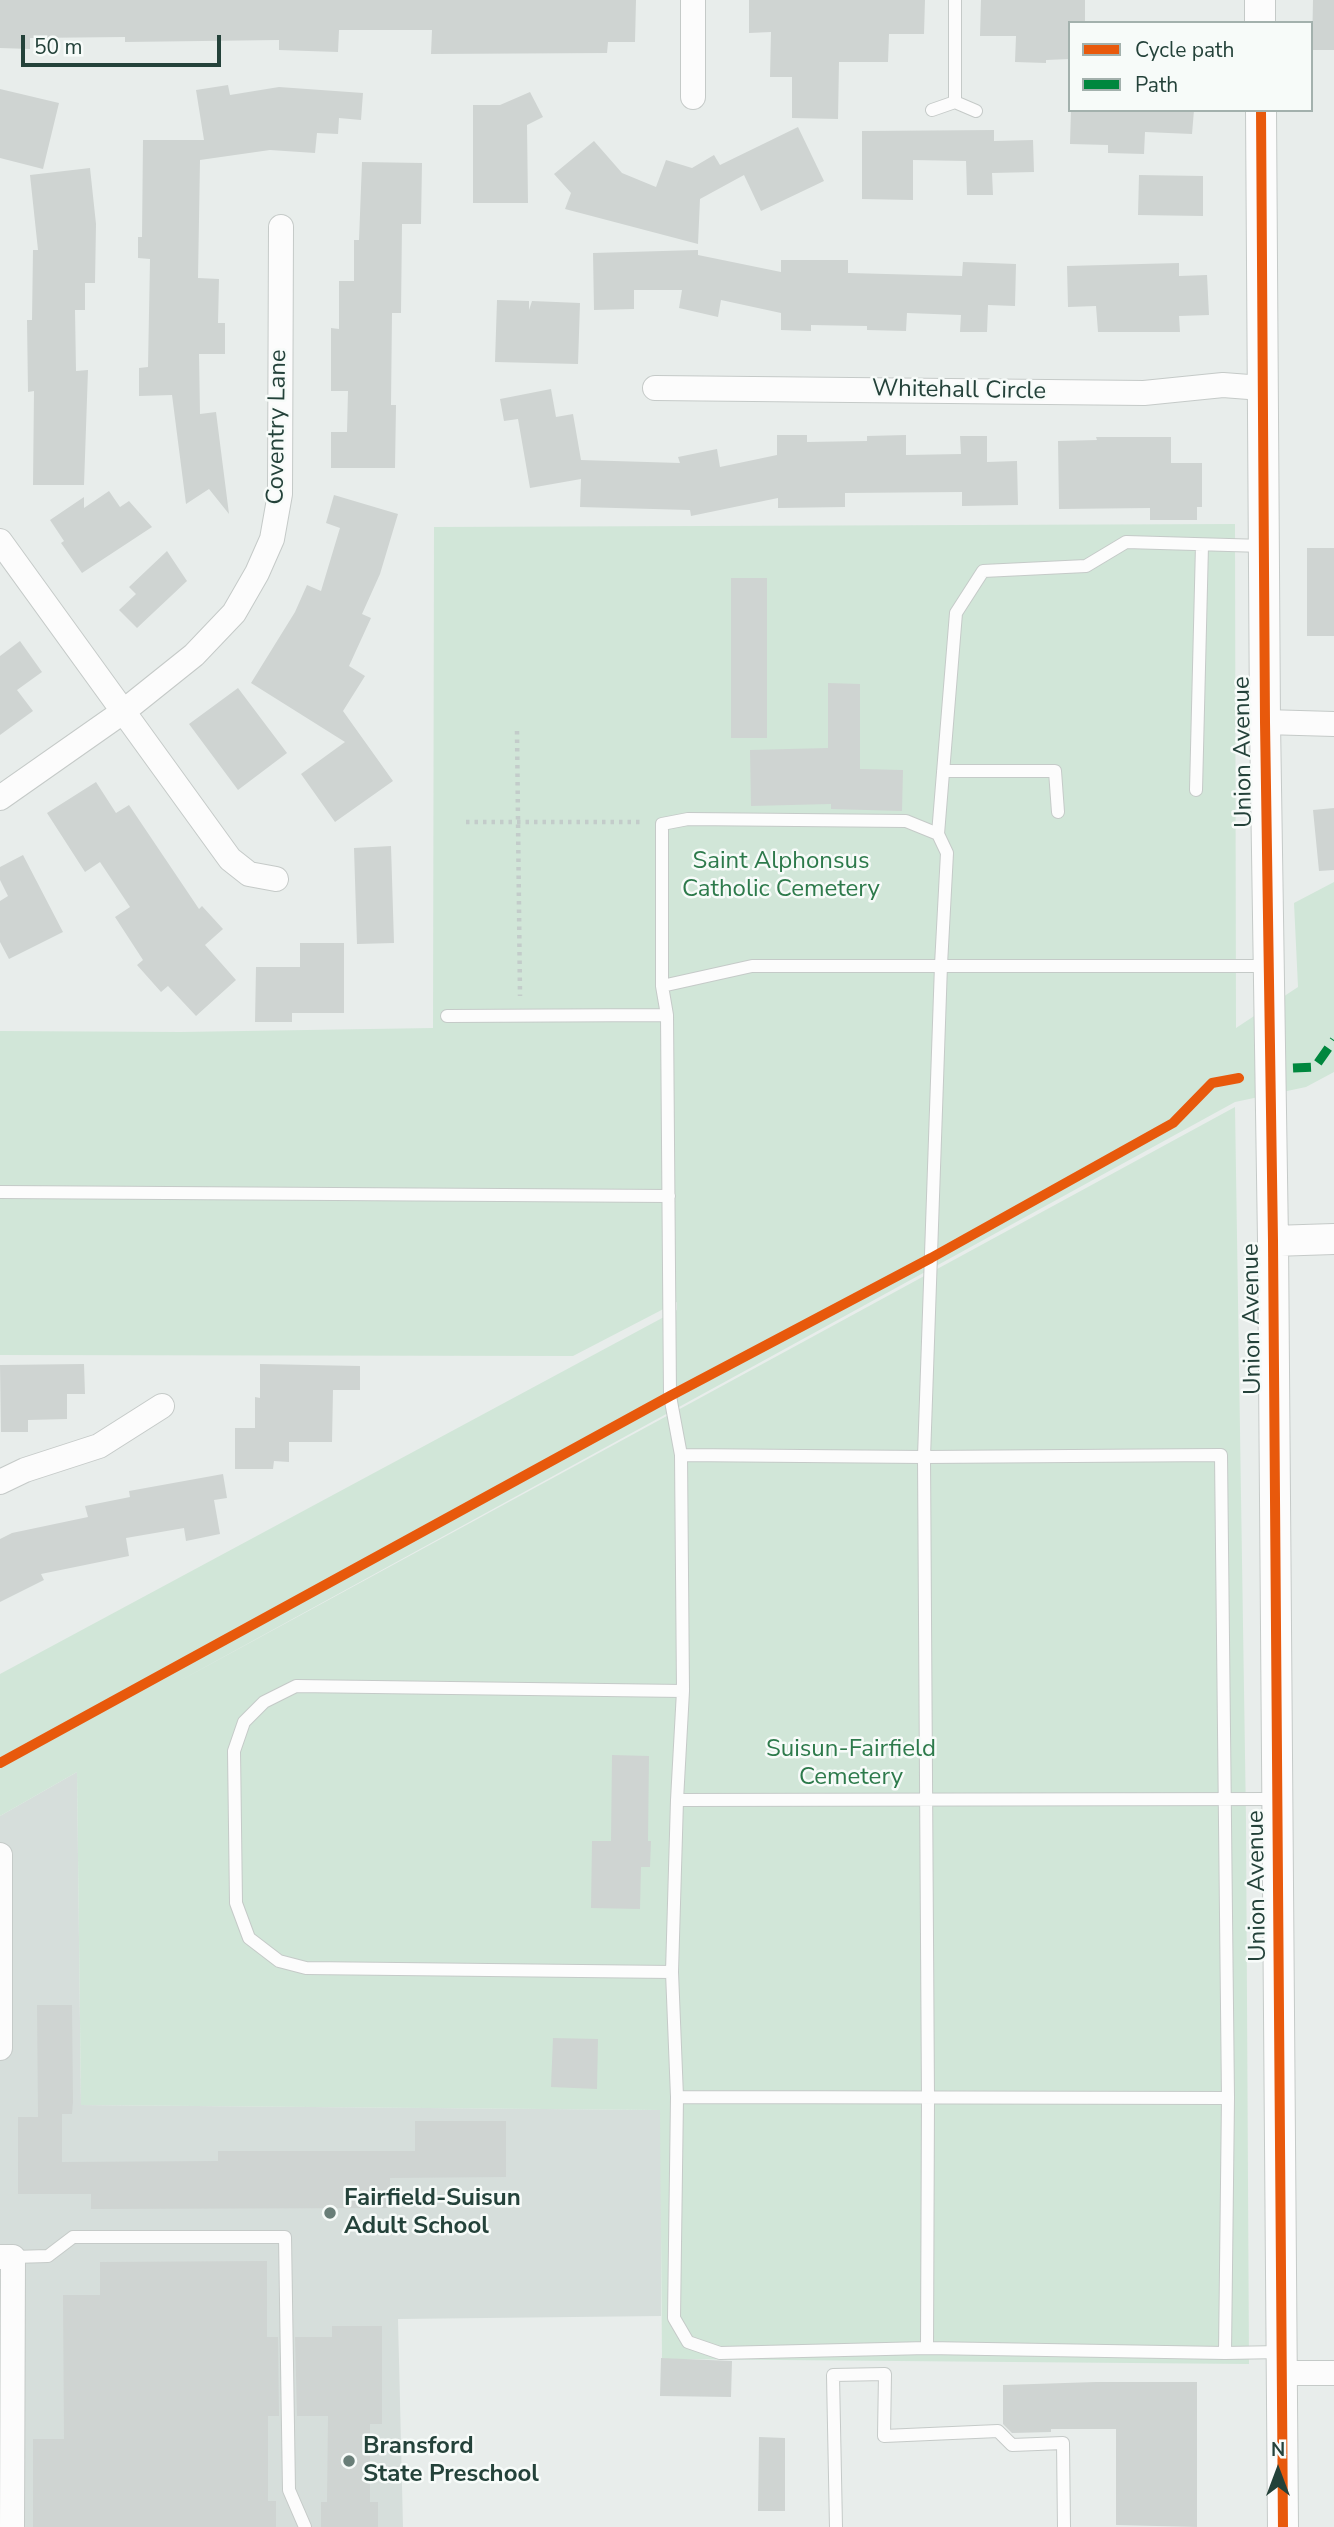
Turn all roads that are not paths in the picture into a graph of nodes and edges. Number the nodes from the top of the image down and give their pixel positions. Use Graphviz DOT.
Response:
graph roads {
  1 [pos="693,0"];
  2 [pos="955,0"];
  3 [pos="1260,0"];
  4 [pos="1260,21"];
  5 [pos="693,97"];
  6 [pos="955,102"];
  7 [pos="932,110"];
  8 [pos="976,111"];
  9 [pos="1261,112"];
  10 [pos="281,226"];
  11 [pos="655,388"];
  12 [pos="1262,388"];
  13 [pos="0,541"];
  14 [pos="1202,545"];
  15 [pos="1264,545"];
  16 [pos="124,711"];
  17 [pos="1265,722"];
  18 [pos="1334,724"];
  19 [pos="943,771"];
  20 [pos="1196,790"];
  21 [pos="0,798"];
  22 [pos="1058,813"];
  23 [pos="937,834"];
  24 [pos="276,879"];
  25 [pos="941,965"];
  26 [pos="1267,967"];
  27 [pos="662,986"];
  28 [pos="667,1015"];
  29 [pos="447,1016"];
  30 [pos="0,1192"];
  31 [pos="669,1196"];
  32 [pos="1334,1239"];
  33 [pos="1273,1241"];
  34 [pos="162,1406"];
  35 [pos="681,1455"];
  36 [pos="924,1457"];
  37 [pos="0,1482"];
  38 [pos="683,1691"];
  39 [pos="1223,1799"];
  40 [pos="1278,1799"];
  41 [pos="677,1800"];
  42 [pos="927,1800"];
  43 [pos="0,1855"];
  44 [pos="672,1972"];
  45 [pos="0,2048"];
  46 [pos="677,2096"];
  47 [pos="928,2098"];
  48 [pos="1228,2098"];
  49 [pos="7,2257"];
  50 [pos="927,2348"];
  51 [pos="1225,2353"];
  52 [pos="1283,2362"];
  53 [pos="1334,2373"];
  54 [pos="12,2527"];
  55 [pos="305,2527"];
  56 [pos="836,2527"];
  57 [pos="1064,2527"];
  58 [pos="1283,2527"];
  1 -- 5 [label="street"];
  2 -- 6 [label="lane"];
  3 -- 4 [label="street"];
  6 -- 7 [label="lane"];
  6 -- 8 [label="lane"];
  9 -- 12 [label="street, Union Avenue"];
  10 -- 16 [label="street, Coventry Lane"];
  11 -- 12 [label="street, Whitehall Circle"];
  12 -- 15 [label="street, Union Avenue"];
  13 -- 16 [label="street"];
  14 -- 15 [label="lane"];
  14 -- 19 [label="lane"];
  14 -- 20 [label="lane"];
  15 -- 17 [label="street, Union Avenue"];
  16 -- 21 [label="street, Coventry Lane"];
  16 -- 24 [label="street"];
  17 -- 18 [label="street"];
  17 -- 26 [label="street, Union Avenue"];
  19 -- 22 [label="lane"];
  19 -- 23 [label="lane"];
  23 -- 25 [label="lane"];
  23 -- 27 [label="lane"];
  25 -- 26 [label="lane"];
  25 -- 27 [label="lane"];
  25 -- 36 [label="lane"];
  26 -- 33 [label="street, Union Avenue"];
  27 -- 28 [label="lane"];
  28 -- 29 [label="lane"];
  28 -- 31 [label="lane"];
  30 -- 31 [label="lane"];
  31 -- 35 [label="lane"];
  32 -- 33 [label="street"];
  33 -- 40 [label="street, Union Avenue"];
  34 -- 37 [label="street"];
  35 -- 36 [label="lane"];
  35 -- 38 [label="lane"];
  36 -- 39 [label="lane"];
  36 -- 42 [label="lane"];
  38 -- 41 [label="lane"];
  38 -- 44 [label="lane"];
  39 -- 40 [label="lane"];
  39 -- 42 [label="lane"];
  39 -- 48 [label="lane"];
  40 -- 52 [label="street, Union Avenue"];
  41 -- 42 [label="lane"];
  41 -- 44 [label="lane"];
  42 -- 47 [label="lane"];
  43 -- 45 [label="street"];
  44 -- 46 [label="lane"];
  46 -- 47 [label="lane"];
  46 -- 50 [label="lane"];
  47 -- 48 [label="lane"];
  47 -- 50 [label="lane"];
  48 -- 51 [label="lane"];
  49 -- 54 [label="street"];
  49 -- 55 [label="lane"];
  50 -- 51 [label="lane"];
  51 -- 52 [label="lane"];
  52 -- 53 [label="street"];
  52 -- 58 [label="street, Union Avenue"];
  56 -- 57 [label="lane"];
}
